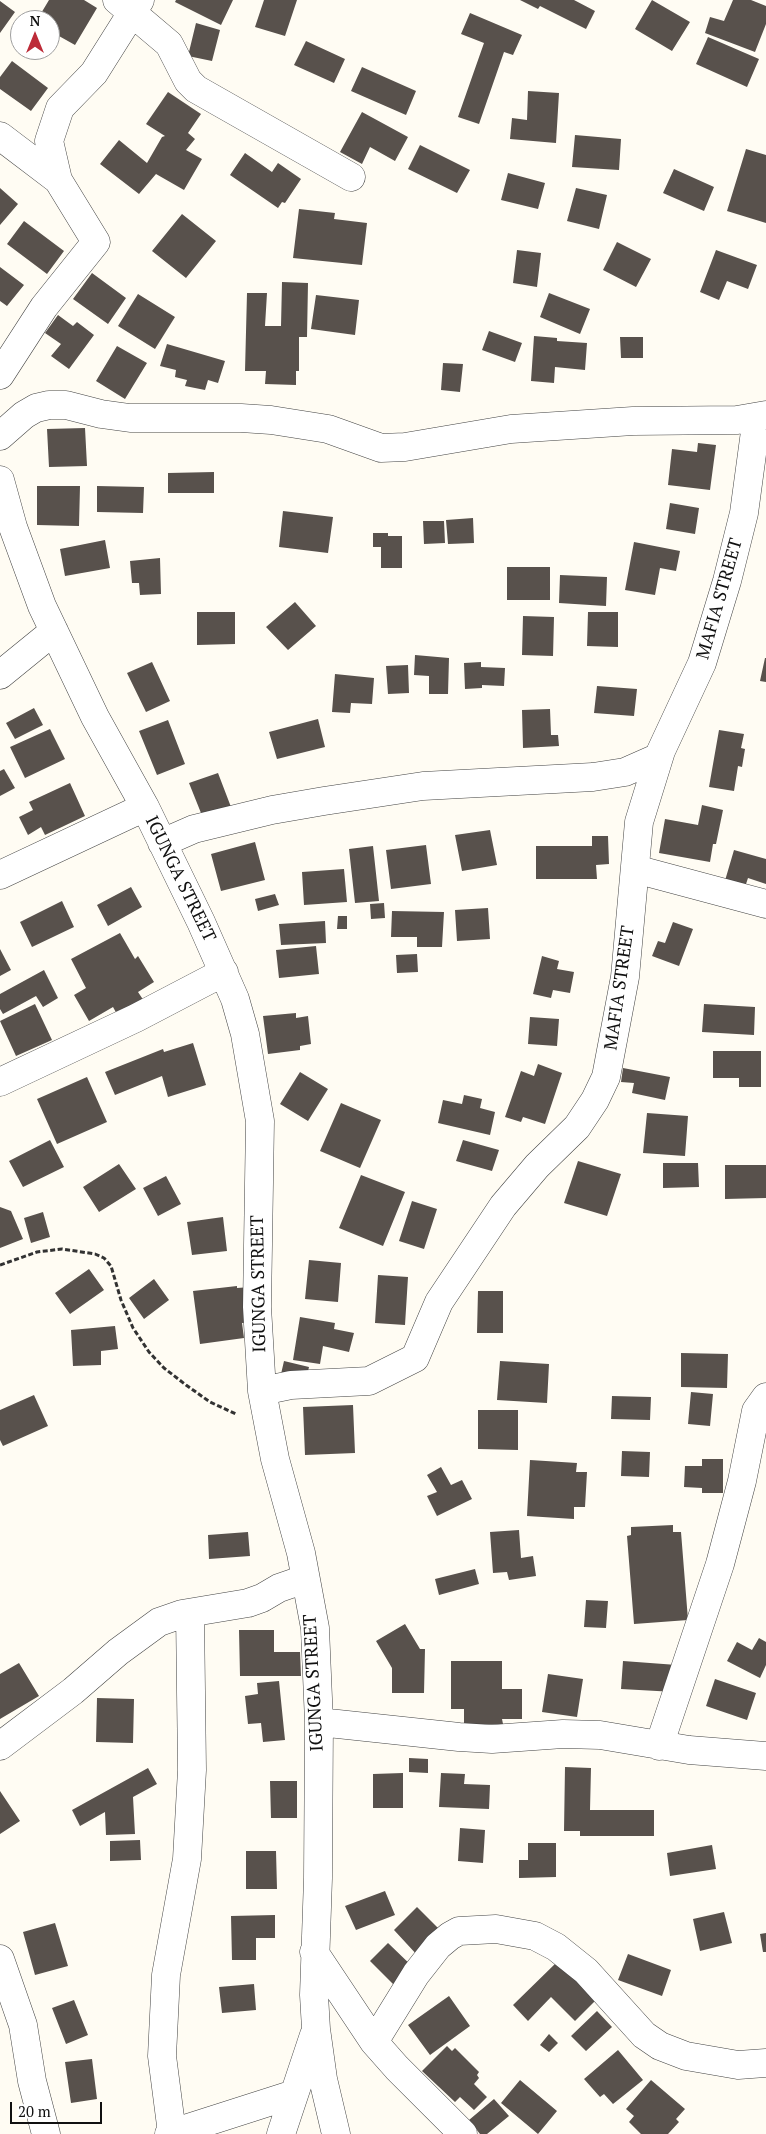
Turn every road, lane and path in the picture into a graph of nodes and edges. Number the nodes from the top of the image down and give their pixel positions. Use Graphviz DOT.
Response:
graph roads {
  1 [pos="129,4"];
  2 [pos="0,136"];
  3 [pos="350,178"];
  4 [pos="58,180"];
  5 [pos="0,375"];
  6 [pos="762,416"];
  7 [pos="0,436"];
  8 [pos="0,480"];
  9 [pos="54,632"];
  10 [pos="0,675"];
  11 [pos="659,757"];
  12 [pos="145,806"];
  13 [pos="162,843"];
  14 [pos="635,869"];
  15 [pos="0,875"];
  16 [pos="764,910"];
  17 [pos="224,972"];
  18 [pos="0,1082"];
  19 [pos="0,1265"];
  20 [pos="262,1391"];
  21 [pos="766,1397"];
  22 [pos="267,1425"];
  23 [pos="305,1579"];
  24 [pos="190,1613"];
  25 [pos="319,1722"];
  26 [pos="0,1746"];
  27 [pos="659,1746"];
  28 [pos="766,1756"];
  29 [pos="314,1952"];
  30 [pos="0,1959"];
  31 [pos="316,2029"];
  32 [pos="374,2042"];
  33 [pos="766,2063"];
  34 [pos="294,2094"];
  35 [pos="170,2133"];
  36 [pos="46,2134"];
  37 [pos="281,2134"];
  38 [pos="336,2134"];
  39 [pos="463,2134"];
  1 -- 3 [label="street"];
  1 -- 4 [label="street"];
  2 -- 4 [label="street"];
  4 -- 5 [label="street"];
  6 -- 7 [label="street"];
  6 -- 11 [label="street, MAFIA STREET"];
  8 -- 9 [label="street, IGUNGA STREET"];
  9 -- 10 [label="street"];
  9 -- 12 [label="street, IGUNGA STREET"];
  11 -- 13 [label="street"];
  11 -- 14 [label="street, MAFIA STREET"];
  12 -- 13 [label="street, IGUNGA STREET"];
  12 -- 15 [label="street"];
  13 -- 17 [label="street, IGUNGA STREET"];
  14 -- 16 [label="street"];
  14 -- 20 [label="street, MAFIA STREET"];
  17 -- 18 [label="street"];
  17 -- 20 [label="street, IGUNGA STREET"];
  19 -- 22 [label="path"];
  20 -- 22 [label="street, IGUNGA STREET"];
  21 -- 27 [label="street"];
  22 -- 23 [label="street, IGUNGA STREET"];
  23 -- 24 [label="street"];
  23 -- 25 [label="street, IGUNGA STREET"];
  24 -- 26 [label="street"];
  24 -- 35 [label="street"];
  25 -- 27 [label="street"];
  25 -- 29 [label="street, IGUNGA STREET"];
  27 -- 28 [label="street"];
  29 -- 31 [label="street, IGUNGA STREET"];
  29 -- 32 [label="street"];
  30 -- 36 [label="street"];
  31 -- 34 [label="street"];
  31 -- 38 [label="street, IGUNGA STREET"];
  32 -- 33 [label="street"];
  32 -- 39 [label="street"];
  34 -- 35 [label="street"];
  34 -- 37 [label="street"];
}
